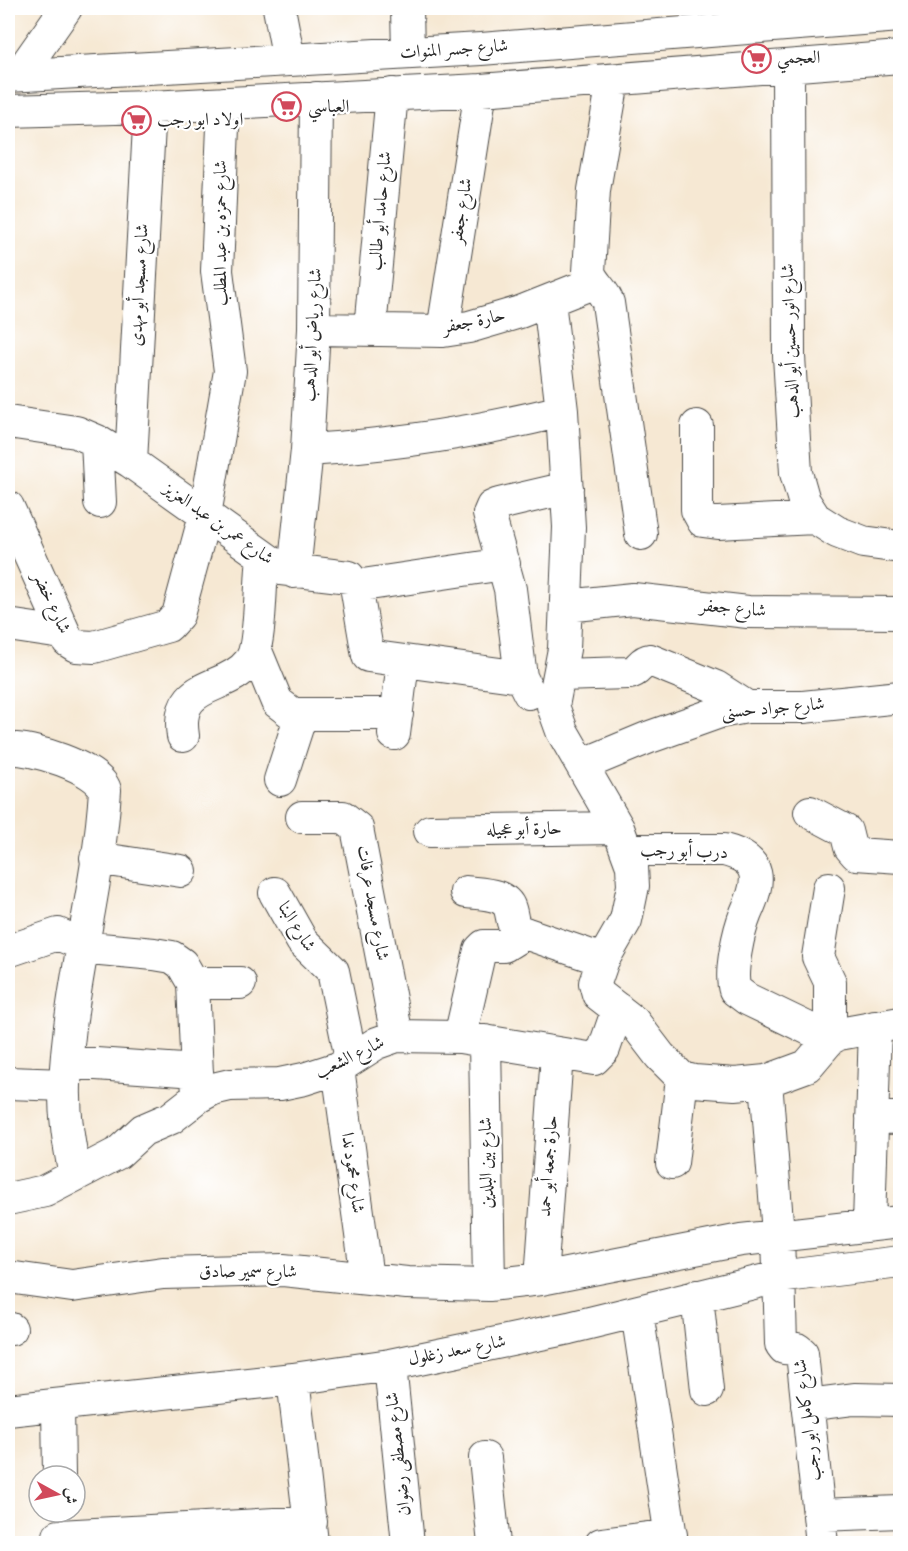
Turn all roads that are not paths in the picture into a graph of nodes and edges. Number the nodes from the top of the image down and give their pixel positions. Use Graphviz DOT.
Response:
graph roads {
  1 [pos="66,8"];
  2 [pos="279,8"];
  3 [pos="408,8"];
  4 [pos="885,14"];
  5 [pos="713,19"];
  6 [pos="408,53"];
  7 [pos="900,57"];
  8 [pos="289,60"];
  9 [pos="788,67"];
  10 [pos="13,75"];
  11 [pos="613,81"];
  12 [pos="481,90"];
  13 [pos="392,94"];
  14 [pos="316,98"];
  15 [pos="224,103"];
  16 [pos="150,107"];
  17 [pos="8,111"];
  18 [pos="593,283"];
  19 [pos="549,301"];
  20 [pos="314,329"];
  21 [pos="370,329"];
  22 [pos="443,331"];
  23 [pos="562,411"];
  24 [pos="8,422"];
  25 [pos="697,426"];
  26 [pos="98,441"];
  27 [pos="307,450"];
  28 [pos="131,462"];
  29 [pos="567,488"];
  30 [pos="100,502"];
  31 [pos="8,507"];
  32 [pos="205,515"];
  33 [pos="815,518"];
  34 [pos="641,534"];
  35 [pos="900,547"];
  36 [pos="263,557"];
  37 [pos="504,564"];
  38 [pos="294,572"];
  39 [pos="356,586"];
  40 [pos="566,606"];
  41 [pos="900,613"];
  42 [pos="8,625"];
  43 [pos="62,633"];
  44 [pos="94,647"];
  45 [pos="256,651"];
  46 [pos="403,662"];
  47 [pos="559,675"];
  48 [pos="520,677"];
  49 [pos="900,697"];
  50 [pos="747,707"];
  51 [pos="302,716"];
  52 [pos="556,718"];
  53 [pos="183,736"];
  54 [pos="8,749"];
  55 [pos="582,765"];
  56 [pos="280,780"];
  57 [pos="810,812"];
  58 [pos="303,817"];
  59 [pos="430,831"];
  60 [pos="623,839"];
  61 [pos="900,857"];
  62 [pos="96,858"];
  63 [pos="182,871"];
  64 [pos="829,888"];
  65 [pos="466,892"];
  66 [pos="275,893"];
  67 [pos="525,933"];
  68 [pos="82,945"];
  69 [pos="8,951"];
  70 [pos="603,960"];
  71 [pos="193,983"];
  72 [pos="240,983"];
  73 [pos="618,1009"];
  74 [pos="888,1025"];
  75 [pos="397,1036"];
  76 [pos="472,1039"];
  77 [pos="830,1039"];
  78 [pos="557,1054"];
  79 [pos="345,1063"];
  80 [pos="66,1074"];
  81 [pos="682,1078"];
  82 [pos="766,1081"];
  83 [pos="8,1083"];
  84 [pos="197,1084"];
  85 [pos="886,1118"];
  86 [pos="672,1163"];
  87 [pos="75,1176"];
  88 [pos="8,1199"];
  89 [pos="900,1222"];
  90 [pos="868,1224"];
  91 [pos="778,1234"];
  92 [pos="900,1262"];
  93 [pos="8,1277"];
  94 [pos="778,1277"];
  95 [pos="367,1278"];
  96 [pos="541,1279"];
  97 [pos="489,1285"];
  98 [pos="698,1296"];
  99 [pos="637,1312"];
  100 [pos="390,1365"];
  101 [pos="293,1379"];
  102 [pos="707,1390"];
  103 [pos="900,1400"];
  104 [pos="58,1405"];
  105 [pos="807,1405"];
  106 [pos="8,1410"];
  107 [pos="485,1458"];
  108 [pos="59,1464"];
  109 [pos="900,1512"];
  110 [pos="821,1529"];
  111 [pos="59,1531"];
  112 [pos="312,1533"];
  113 [pos="671,1539"];
  114 [pos="408,1544"];
  115 [pos="494,1544"];
  116 [pos="601,1544"];
  1 -- 10 [label="street"];
  2 -- 8 [label="street"];
  3 -- 6 [label="street"];
  4 -- 5 [label="street, شارع جسر المنوات"];
  5 -- 6 [label="street, شارع جسر المنوات"];
  6 -- 8 [label="street, شارع جسر المنوات"];
  7 -- 9 [label="street"];
  8 -- 10 [label="street, شارع جسر المنوات"];
  9 -- 11 [label="street"];
  9 -- 33 [label="street, شارع انور حسين أبو الدهب"];
  11 -- 12 [label="street"];
  11 -- 18 [label="street"];
  12 -- 13 [label="street"];
  12 -- 22 [label="street, شارع جعفر"];
  13 -- 14 [label="street"];
  13 -- 21 [label="street, شارع حامد أبو طالب"];
  14 -- 15 [label="street"];
  14 -- 20 [label="street, شارع رياض أبو الدهب"];
  15 -- 16 [label="street"];
  15 -- 32 [label="street, شارع حمزه بن عبد المطلب"];
  16 -- 17 [label="street"];
  16 -- 28 [label="street, شارع مسجد أبو مهدى"];
  18 -- 19 [label="street, حارة جعفر"];
  18 -- 34 [label="street"];
  19 -- 22 [label="street, حارة جعفر"];
  19 -- 23 [label="street"];
  20 -- 21 [label="street, حارة جعفر"];
  20 -- 27 [label="street, شارع رياض أبو الدهب"];
  21 -- 22 [label="street, حارة جعفر"];
  23 -- 27 [label="street"];
  23 -- 29 [label="street"];
  24 -- 26 [label="street, شارع عمر بن عبد العزيز"];
  25 -- 33 [label="street"];
  26 -- 28 [label="street, شارع عمر بن عبد العزيز"];
  26 -- 30 [label="street"];
  27 -- 38 [label="street, شارع رياض أبو الدهب"];
  28 -- 32 [label="street, شارع عمر بن عبد العزيز"];
  29 -- 37 [label="street"];
  29 -- 40 [label="street"];
  31 -- 43 [label="street, شارع خضر"];
  32 -- 36 [label="street, شارع عمر بن عبد العزيز"];
  32 -- 44 [label="street, شارع حمزه بن عبد المطلب"];
  33 -- 35 [label="street"];
  36 -- 38 [label="street, شارع عمر بن عبد العزيز"];
  36 -- 45 [label="street"];
  37 -- 39 [label="street"];
  37 -- 48 [label="street"];
  38 -- 39 [label="street, شارع عمر بن عبد العزيز"];
  39 -- 46 [label="street"];
  40 -- 41 [label="street, شارع جعفر"];
  40 -- 47 [label="street"];
  42 -- 43 [label="street"];
  43 -- 44 [label="street, شارع خضر"];
  45 -- 51 [label="street"];
  45 -- 53 [label="street"];
  46 -- 48 [label="street"];
  46 -- 51 [label="street"];
  47 -- 50 [label="street"];
  47 -- 52 [label="street"];
  48 -- 52 [label="street"];
  49 -- 50 [label="street, شارع جواد حسنى"];
  50 -- 55 [label="street, شارع جواد حسنى"];
  51 -- 56 [label="street"];
  52 -- 55 [label="street"];
  54 -- 62 [label="street"];
  55 -- 60 [label="street"];
  57 -- 61 [label="street"];
  58 -- 75 [label="street, شارع مسجد عرفات"];
  59 -- 60 [label="street, حارة أبو عجيله"];
  60 -- 70 [label="street"];
  60 -- 77 [label="street, درب أبو رجب"];
  62 -- 63 [label="street"];
  62 -- 68 [label="street"];
  64 -- 77 [label="street"];
  65 -- 67 [label="street"];
  66 -- 79 [label="street, شارع البنا"];
  67 -- 70 [label="street"];
  67 -- 76 [label="street, شارع بين البلدين"];
  68 -- 69 [label="street"];
  68 -- 71 [label="street"];
  68 -- 80 [label="street"];
  70 -- 73 [label="street"];
  71 -- 72 [label="street"];
  71 -- 84 [label="street"];
  73 -- 78 [label="street, شارع الشعب"];
  73 -- 81 [label="street"];
  74 -- 77 [label="street"];
  74 -- 85 [label="street"];
  75 -- 76 [label="street, شارع الشعب"];
  75 -- 79 [label="street, شارع الشعب"];
  76 -- 78 [label="street, شارع الشعب"];
  76 -- 97 [label="street, شارع بين البلدين"];
  77 -- 82 [label="street"];
  78 -- 96 [label="street, حارة جمعه أبو حمد"];
  79 -- 84 [label="street, شارع الشعب"];
  79 -- 95 [label="street, شارع محمود ندا"];
  80 -- 83 [label="street"];
  80 -- 84 [label="street"];
  80 -- 87 [label="street"];
  81 -- 82 [label="street"];
  81 -- 86 [label="street"];
  82 -- 91 [label="street"];
  84 -- 87 [label="street, شارع الشعب"];
  85 -- 90 [label="street"];
  87 -- 88 [label="street, شارع الشعب"];
  89 -- 90 [label="street"];
  90 -- 91 [label="street"];
  91 -- 94 [label="street"];
  91 -- 96 [label="street"];
  92 -- 94 [label="street, شارع سعد زغلول"];
  93 -- 95 [label="street, شارع سمير صادق"];
  94 -- 98 [label="street, شارع سعد زغلول"];
  94 -- 105 [label="street, شارع كامل ابو رجب"];
  95 -- 97 [label="street, شارع سمير صادق"];
  96 -- 97 [label="street"];
  98 -- 99 [label="street, شارع سعد زغلول"];
  98 -- 102 [label="street"];
  99 -- 100 [label="street, شارع سعد زغلول"];
  99 -- 113 [label="street"];
  100 -- 101 [label="street, شارع سعد زغلول"];
  100 -- 114 [label="street, شارع مصطفى رضوان"];
  101 -- 104 [label="street, شارع سعد زغلول"];
  101 -- 112 [label="street"];
  103 -- 105 [label="street"];
  104 -- 106 [label="street, شارع سعد زغلول"];
  104 -- 108 [label="street"];
  105 -- 110 [label="street, شارع كامل ابو رجب"];
  107 -- 115 [label="street"];
  109 -- 110 [label="street"];
  111 -- 112 [label="street"];
  113 -- 116 [label="street"];
}
